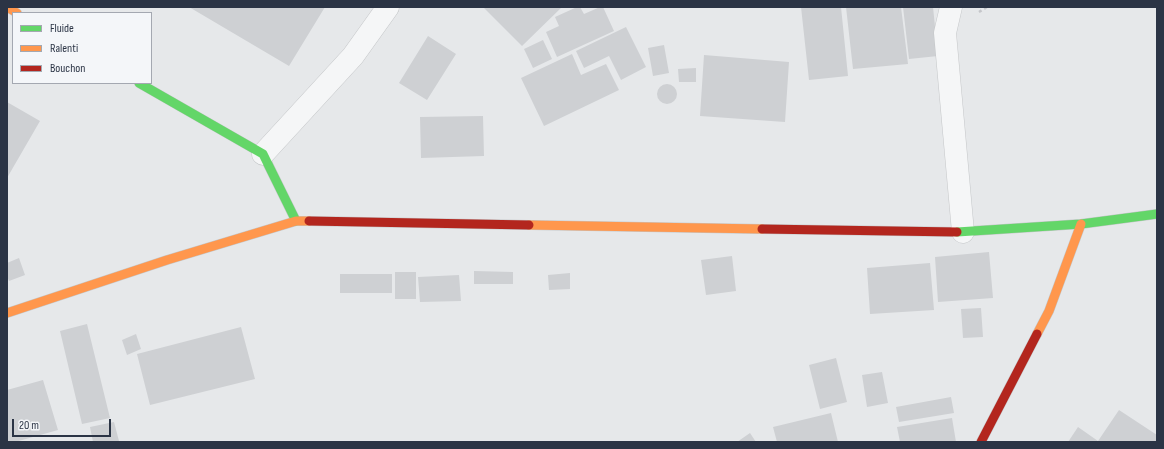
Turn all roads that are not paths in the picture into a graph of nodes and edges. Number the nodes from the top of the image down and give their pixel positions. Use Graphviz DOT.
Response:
graph roads {
  1 [pos="388,7"];
  2 [pos="951,7"];
  3 [pos="141,84"];
  4 [pos="263,154"];
  5 [pos="1157,214"];
  6 [pos="296,221"];
  7 [pos="1081,224"];
  8 [pos="962,232"];
  9 [pos="7,313"];
  10 [pos="981,442"];
  1 -- 4 [label="street"];
  2 -- 8 [label="street"];
  3 -- 4 [label="main road"];
  4 -- 6 [label="main road"];
  5 -- 7 [label="main road"];
  6 -- 8 [label="main road"];
  6 -- 9 [label="main road"];
  7 -- 8 [label="main road"];
  7 -- 10 [label="main road"];
}
